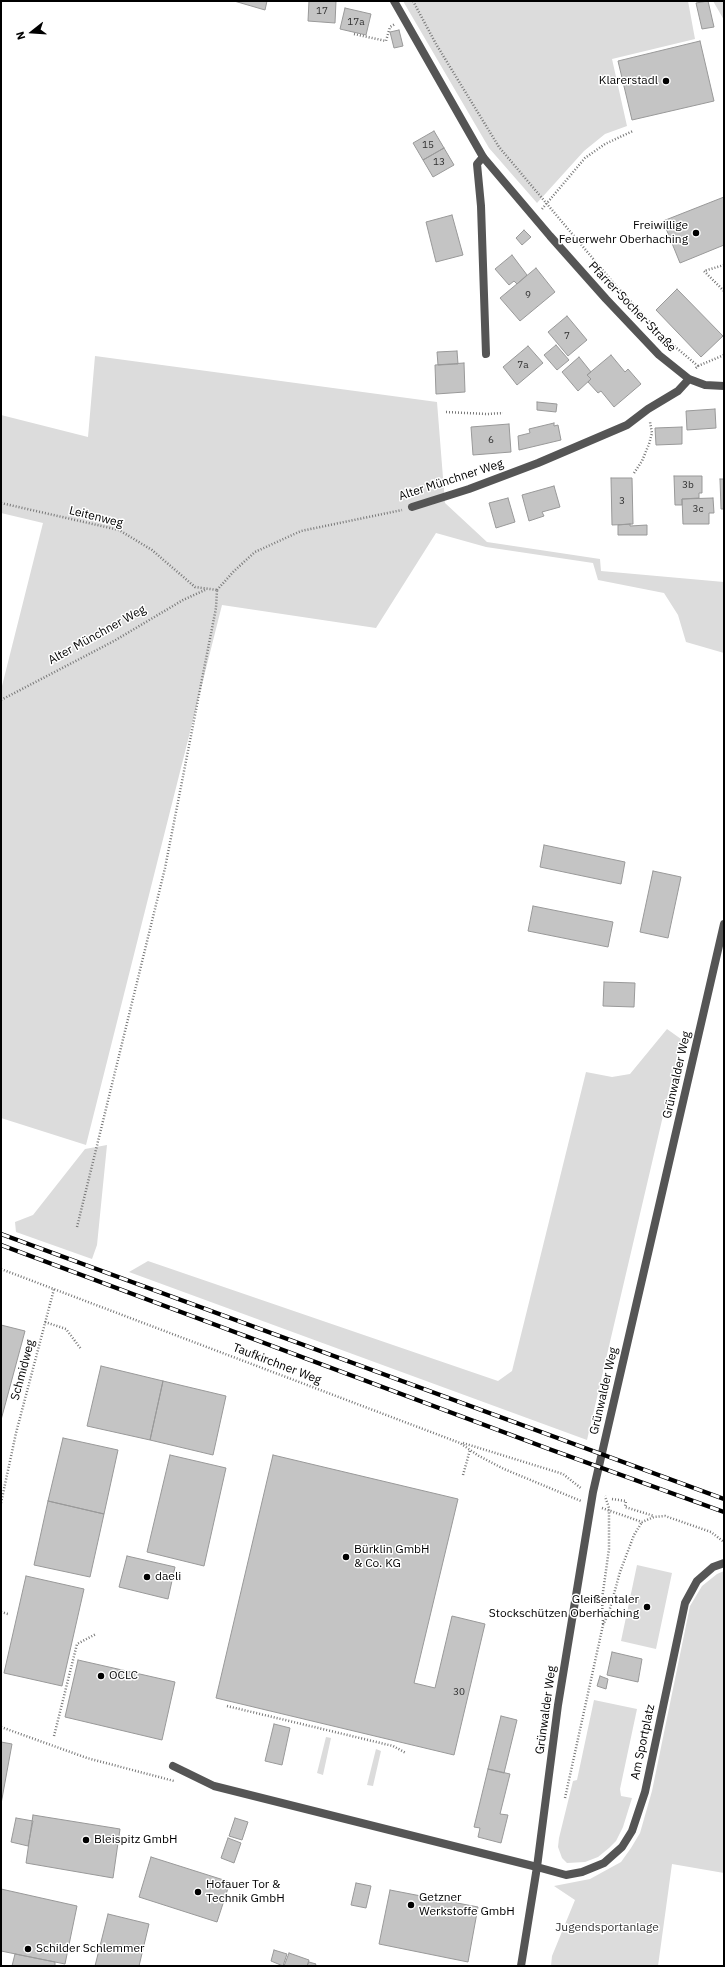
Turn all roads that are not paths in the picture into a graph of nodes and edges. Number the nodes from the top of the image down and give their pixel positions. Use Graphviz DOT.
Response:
graph roads {
  1 [pos="394,1"];
  2 [pos="483,157"];
  3 [pos="486,354"];
  4 [pos="689,379"];
  5 [pos="724,386"];
  6 [pos="412,507"];
  7 [pos="724,924"];
  8 [pos="724,1563"];
  9 [pos="173,1766"];
  10 [pos="537,1867"];
  11 [pos="521,1966"];
  1 -- 2 [label="street, Pfarrer-Socher-Straße"];
  2 -- 3 [label="street"];
  2 -- 4 [label="street, Pfarrer-Socher-Straße"];
  4 -- 5 [label="street, Pfarrer-Socher-Straße"];
  4 -- 6 [label="street, Alter Münchner Weg"];
  7 -- 10 [label="street, Grünwalder Weg"];
  8 -- 10 [label="street, Am Sportplatz"];
  9 -- 10 [label="street"];
  10 -- 11 [label="street, Grünwalder Weg"];
}
